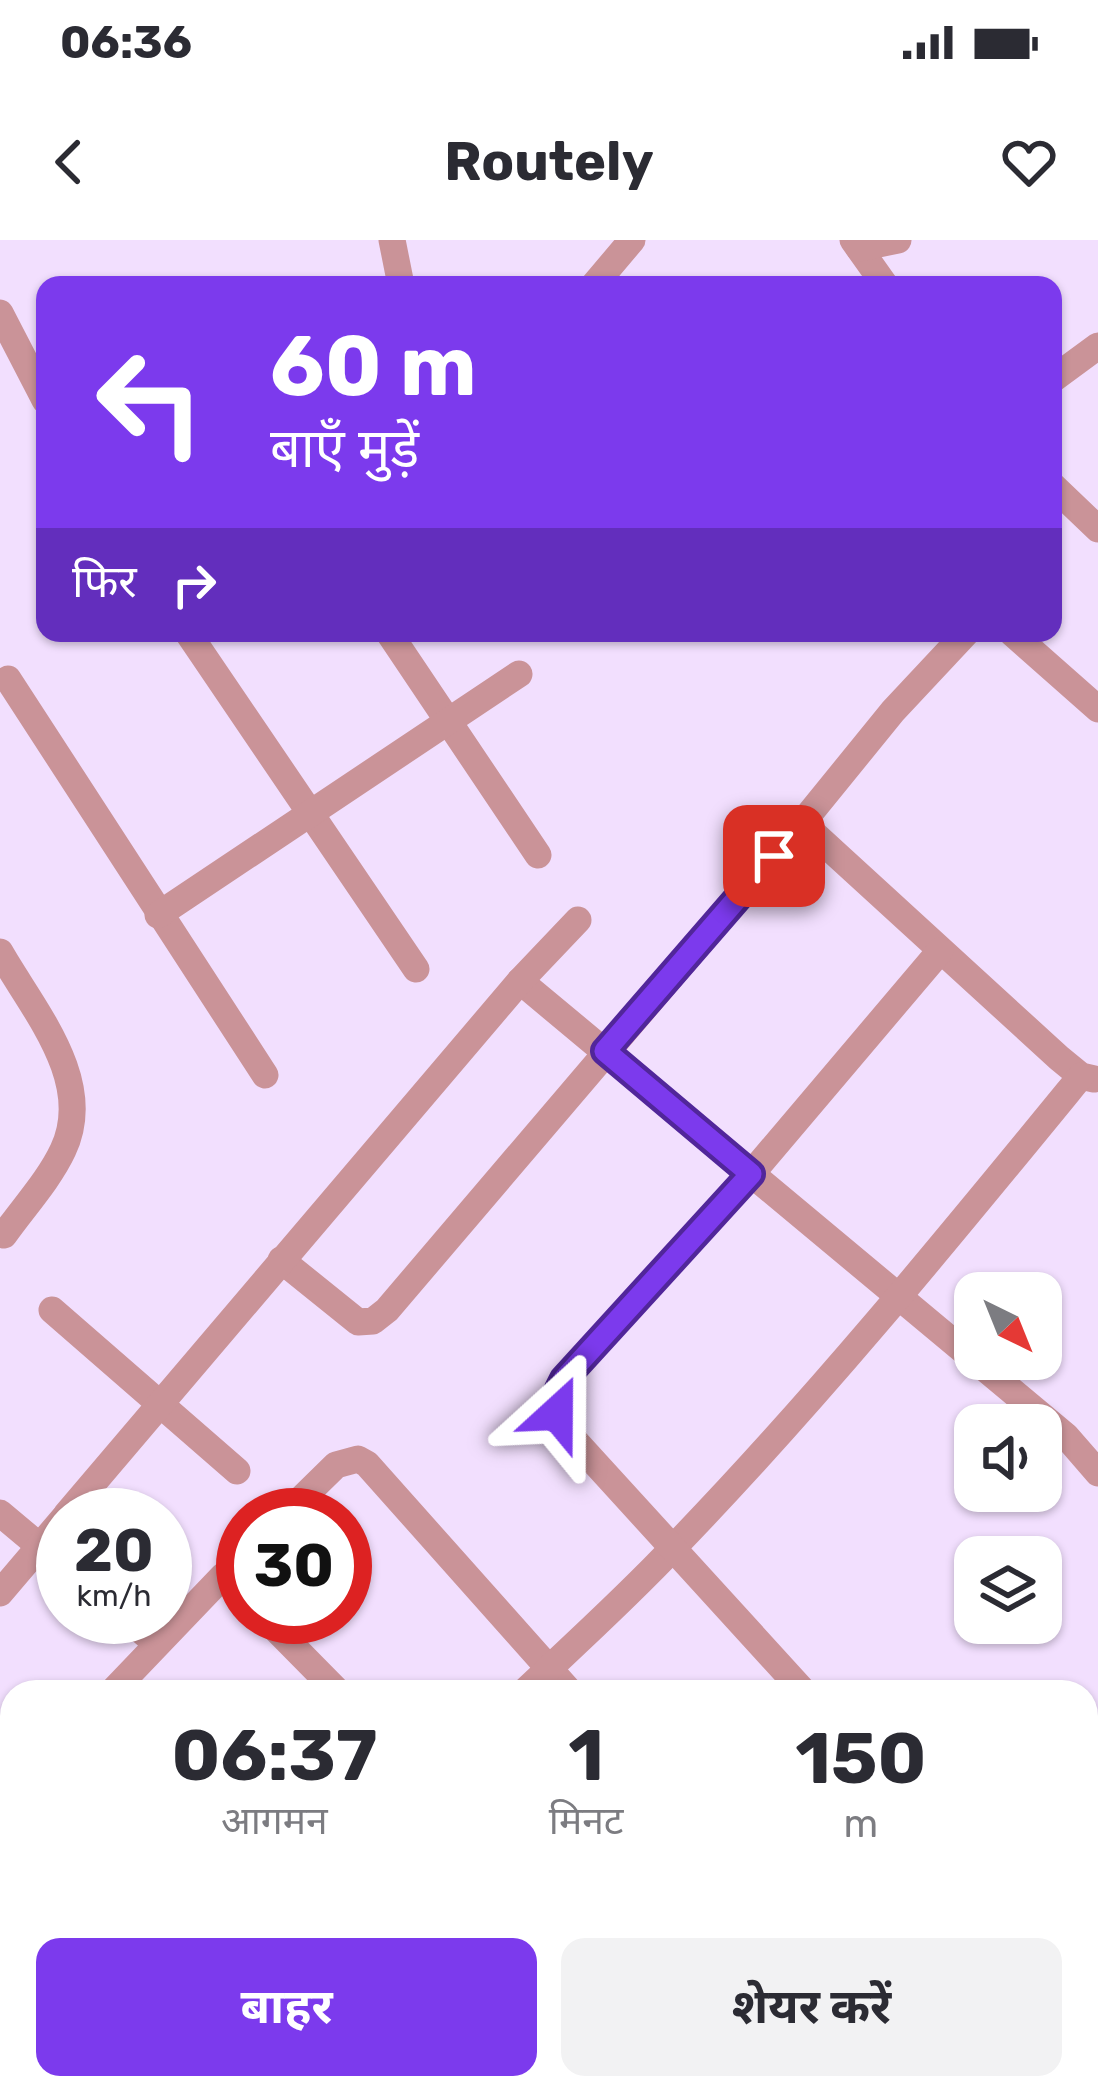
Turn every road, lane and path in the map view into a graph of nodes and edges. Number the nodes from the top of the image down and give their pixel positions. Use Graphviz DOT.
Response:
graph roads {
  1 [pos="392,240"];
  2 [pos="632,240"];
  3 [pos="898,240"];
  4 [pos="856,244"];
  5 [pos="399,276"];
  6 [pos="602,276"];
  7 [pos="879,276"];
  8 [pos="0,313"];
  9 [pos="1098,346"];
  10 [pos="1062,372"];
  11 [pos="36,383"];
  12 [pos="1062,495"];
  13 [pos="1098,530"];
  14 [pos="194,642"];
  15 [pos="395,642"];
  16 [pos="957,642"];
  17 [pos="1022,642"];
  18 [pos="519,674"];
  19 [pos="8,680"];
  20 [pos="1098,709"];
  21 [pos="448,721"];
  22 [pos="311,814"];
  23 [pos="802,823"];
  24 [pos="538,855"];
  25 [pos="158,915"];
  26 [pos="578,920"];
  27 [pos="940,951"];
  28 [pos="0,952"];
  29 [pos="416,969"];
  30 [pos="520,981"];
  31 [pos="605,1051"];
  32 [pos="265,1076"];
  33 [pos="1090,1077"];
  34 [pos="751,1174"];
  35 [pos="4,1235"];
  36 [pos="281,1260"];
  37 [pos="898,1299"];
  38 [pos="52,1310"];
  39 [pos="161,1402"];
  40 [pos="1093,1458"];
  41 [pos="237,1472"];
  42 [pos="89,1488"];
  43 [pos="313,1488"];
  44 [pos="0,1513"];
  45 [pos="36,1543"];
  46 [pos="673,1549"];
  47 [pos="36,1551"];
  48 [pos="216,1593"];
  49 [pos="0,1594"];
  50 [pos="192,1614"];
  51 [pos="157,1644"];
  52 [pos="291,1644"];
  53 [pos="549,1669"];
  54 [pos="123,1680"];
  55 [pos="326,1680"];
  56 [pos="537,1680"];
  57 [pos="559,1680"];
  58 [pos="793,1680"];
  1 -- 5 [label="street"];
  2 -- 6 [label="street"];
  3 -- 4 [label="street"];
  4 -- 7 [label="street"];
  8 -- 11 [label="street"];
  9 -- 10 [label="street"];
  12 -- 13 [label="street"];
  14 -- 22 [label="street"];
  15 -- 21 [label="street"];
  16 -- 23 [label="street"];
  17 -- 20 [label="street"];
  18 -- 21 [label="street"];
  19 -- 25 [label="street"];
  21 -- 22 [label="street"];
  21 -- 24 [label="street"];
  22 -- 25 [label="street"];
  22 -- 29 [label="street"];
  23 -- 27 [label="street"];
  23 -- 31 [label="street"];
  25 -- 32 [label="street"];
  26 -- 30 [label="street"];
  27 -- 33 [label="street"];
  27 -- 34 [label="street"];
  28 -- 35 [label="street"];
  30 -- 31 [label="street"];
  30 -- 36 [label="street"];
  31 -- 34 [label="street"];
  31 -- 36 [label="street"];
  33 -- 37 [label="street"];
  34 -- 37 [label="street"];
  34 -- 46 [label="street"];
  36 -- 39 [label="street"];
  37 -- 40 [label="street"];
  37 -- 46 [label="street"];
  38 -- 39 [label="street"];
  39 -- 41 [label="street"];
  39 -- 42 [label="street"];
  43 -- 53 [label="street"];
  44 -- 45 [label="street"];
  46 -- 53 [label="street"];
  46 -- 58 [label="street"];
  47 -- 49 [label="street"];
  48 -- 50 [label="street"];
  51 -- 54 [label="street"];
  52 -- 55 [label="street"];
  53 -- 56 [label="street"];
  53 -- 57 [label="street"];
}
